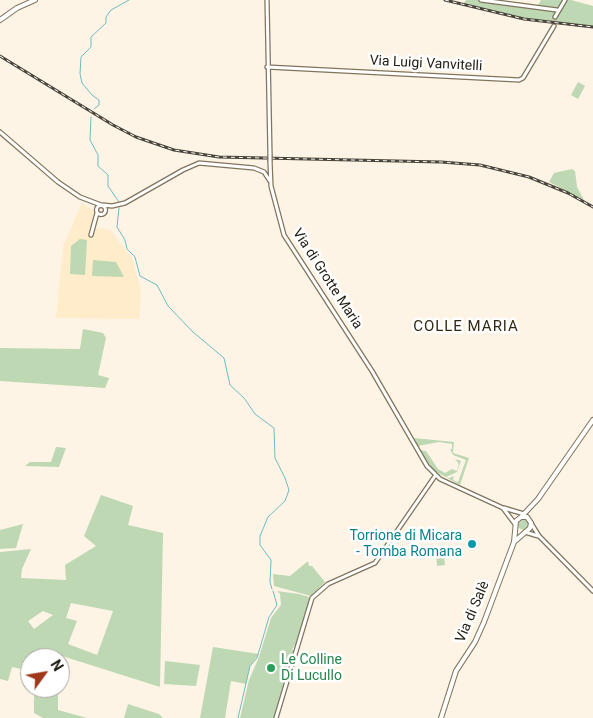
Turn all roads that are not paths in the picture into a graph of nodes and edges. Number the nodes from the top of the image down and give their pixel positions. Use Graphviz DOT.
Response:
graph roads {
  1 [pos="35,0"];
  2 [pos="267,0"];
  3 [pos="481,0"];
  4 [pos="564,0"];
  5 [pos="28,1"];
  6 [pos="557,10"];
  7 [pos="555,16"];
  8 [pos="0,20"];
  9 [pos="554,26"];
  10 [pos="267,67"];
  11 [pos="0,132"];
  12 [pos="271,184"];
  13 [pos="89,201"];
  14 [pos="102,205"];
  15 [pos="112,206"];
  16 [pos="105,211"];
  17 [pos="98,212"];
  18 [pos="91,235"];
  19 [pos="593,420"];
  20 [pos="435,476"];
  21 [pos="501,507"];
  22 [pos="521,515"];
  23 [pos="531,523"];
  24 [pos="516,525"];
  25 [pos="526,531"];
  26 [pos="541,538"];
  27 [pos="514,542"];
  28 [pos="593,591"];
  29 [pos="276,718"];
  30 [pos="441,718"];
  1 -- 5 [label="main road"];
  2 -- 10 [label="street, Via di Grotte Maria"];
  3 -- 6 [label="street"];
  4 -- 6 [label="street"];
  5 -- 8 [label="main road"];
  6 -- 7 [label="street"];
  9 -- 10 [label="street, Via Luigi Vanvitelli"];
  10 -- 12 [label="street, Via di Grotte Maria, bridge"];
  11 -- 13 [label="street"];
  12 -- 15 [label="street"];
  12 -- 20 [label="street, Via di Grotte Maria"];
  13 -- 14 [label="street"];
  13 -- 17 [label="street"];
  14 -- 15 [label="street"];
  14 -- 16 [label="street"];
  14 -- 17 [label="street"];
  15 -- 16 [label="street"];
  16 -- 17 [label="street"];
  17 -- 18 [label="street"];
  19 -- 22 [label="main road"];
  20 -- 21 [label="street, Via di Grotte Maria"];
  20 -- 29 [label="street"];
  21 -- 22 [label="street, Via di Grotte Maria"];
  21 -- 24 [label="street, Via di Grotte Maria"];
  22 -- 23 [label="main road"];
  22 -- 24 [label="main road"];
  23 -- 25 [label="main road"];
  23 -- 26 [label="street"];
  24 -- 25 [label="main road"];
  24 -- 27 [label="main road, Via di Salè"];
  25 -- 26 [label="street"];
  25 -- 27 [label="main road, Via di Salè"];
  26 -- 28 [label="street"];
  27 -- 30 [label="main road, Via di Salè"];
}
